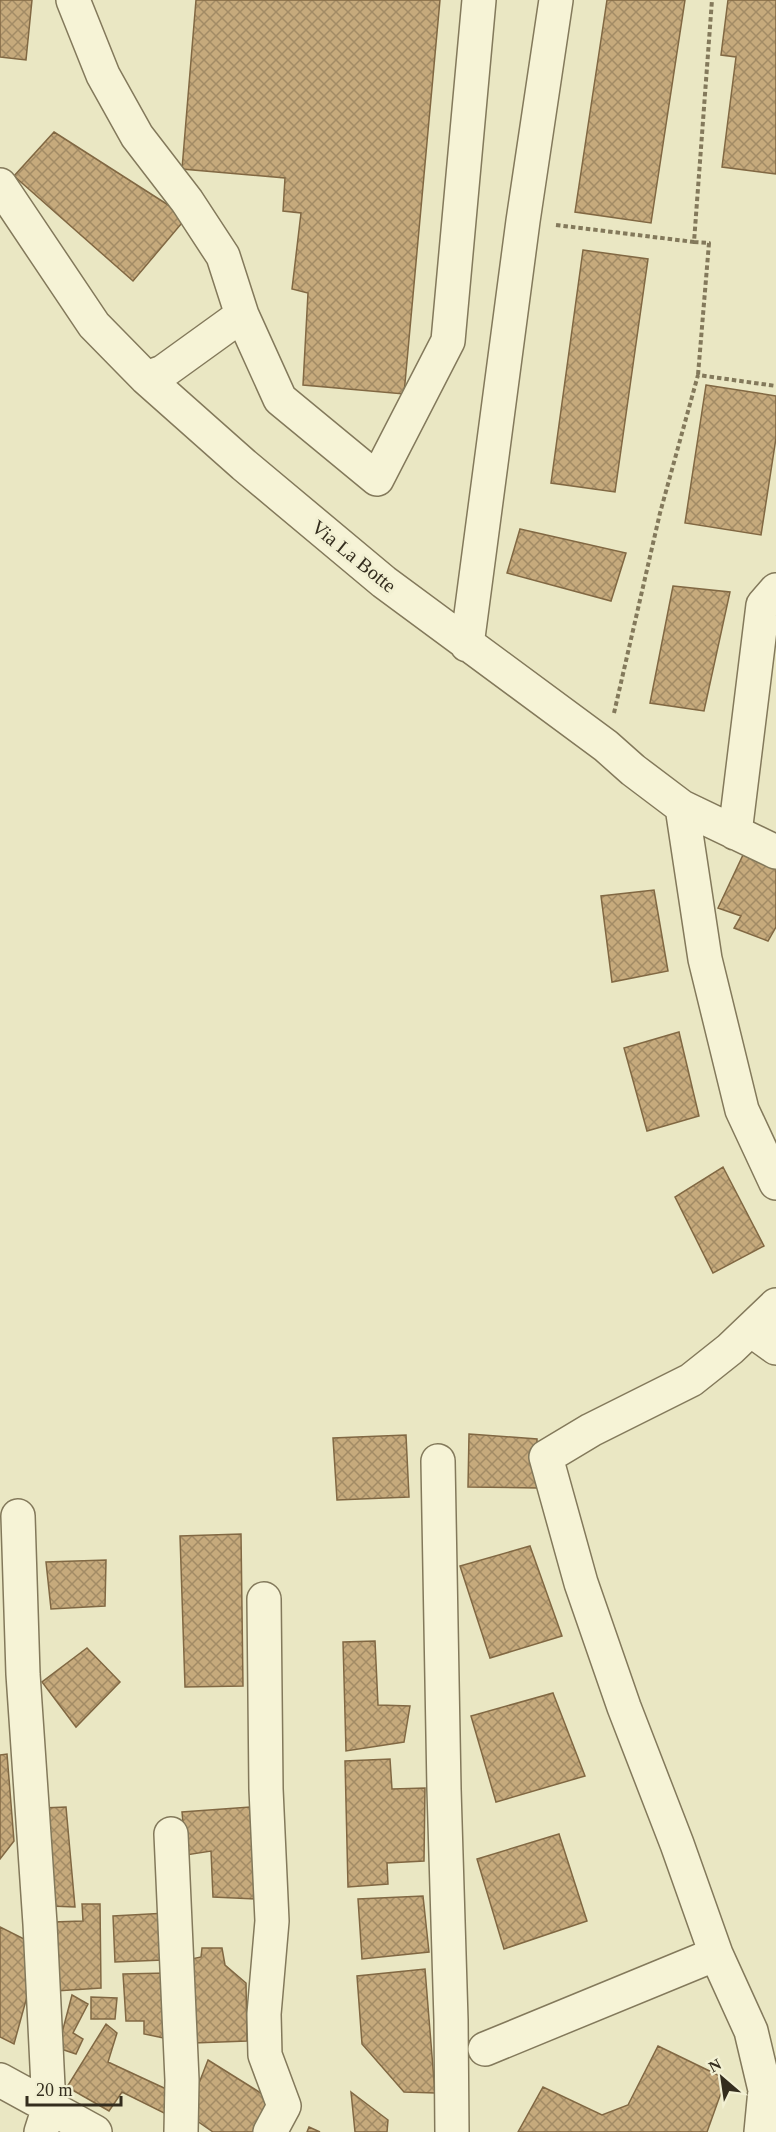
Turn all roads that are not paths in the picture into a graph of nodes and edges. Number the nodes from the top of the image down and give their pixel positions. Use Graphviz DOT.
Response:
graph roads {
  1 [pos="73,0"];
  2 [pos="479,0"];
  3 [pos="556,0"];
  4 [pos="0,184"];
  5 [pos="242,315"];
  6 [pos="146,378"];
  7 [pos="776,590"];
  8 [pos="467,645"];
  9 [pos="682,807"];
  10 [pos="735,833"];
  11 [pos="776,852"];
  12 [pos="776,1183"];
  13 [pos="776,1305"];
  14 [pos="763,1339"];
  15 [pos="438,1461"];
  16 [pos="18,1516"];
  17 [pos="264,1599"];
  18 [pos="171,1834"];
  19 [pos="716,1954"];
  20 [pos="485,2049"];
  21 [pos="0,2080"];
  22 [pos="45,2120"];
  23 [pos="95,2132"];
  24 [pos="181,2132"];
  25 [pos="270,2132"];
  26 [pos="452,2132"];
  27 [pos="761,2132"];
  1 -- 5 [label="street"];
  2 -- 5 [label="street"];
  3 -- 8 [label="street"];
  4 -- 6 [label="street, Via La Botte"];
  5 -- 6 [label="street"];
  6 -- 8 [label="street, Via La Botte"];
  7 -- 10 [label="street"];
  8 -- 9 [label="street, Via La Botte"];
  9 -- 10 [label="street, Via La Botte"];
  9 -- 12 [label="street"];
  10 -- 11 [label="street, Via La Botte"];
  13 -- 14 [label="street"];
  14 -- 19 [label="street"];
  15 -- 26 [label="street"];
  16 -- 22 [label="street"];
  17 -- 25 [label="street"];
  18 -- 24 [label="street"];
  19 -- 20 [label="street"];
  19 -- 27 [label="street"];
  21 -- 22 [label="street"];
  22 -- 23 [label="street"];
}
